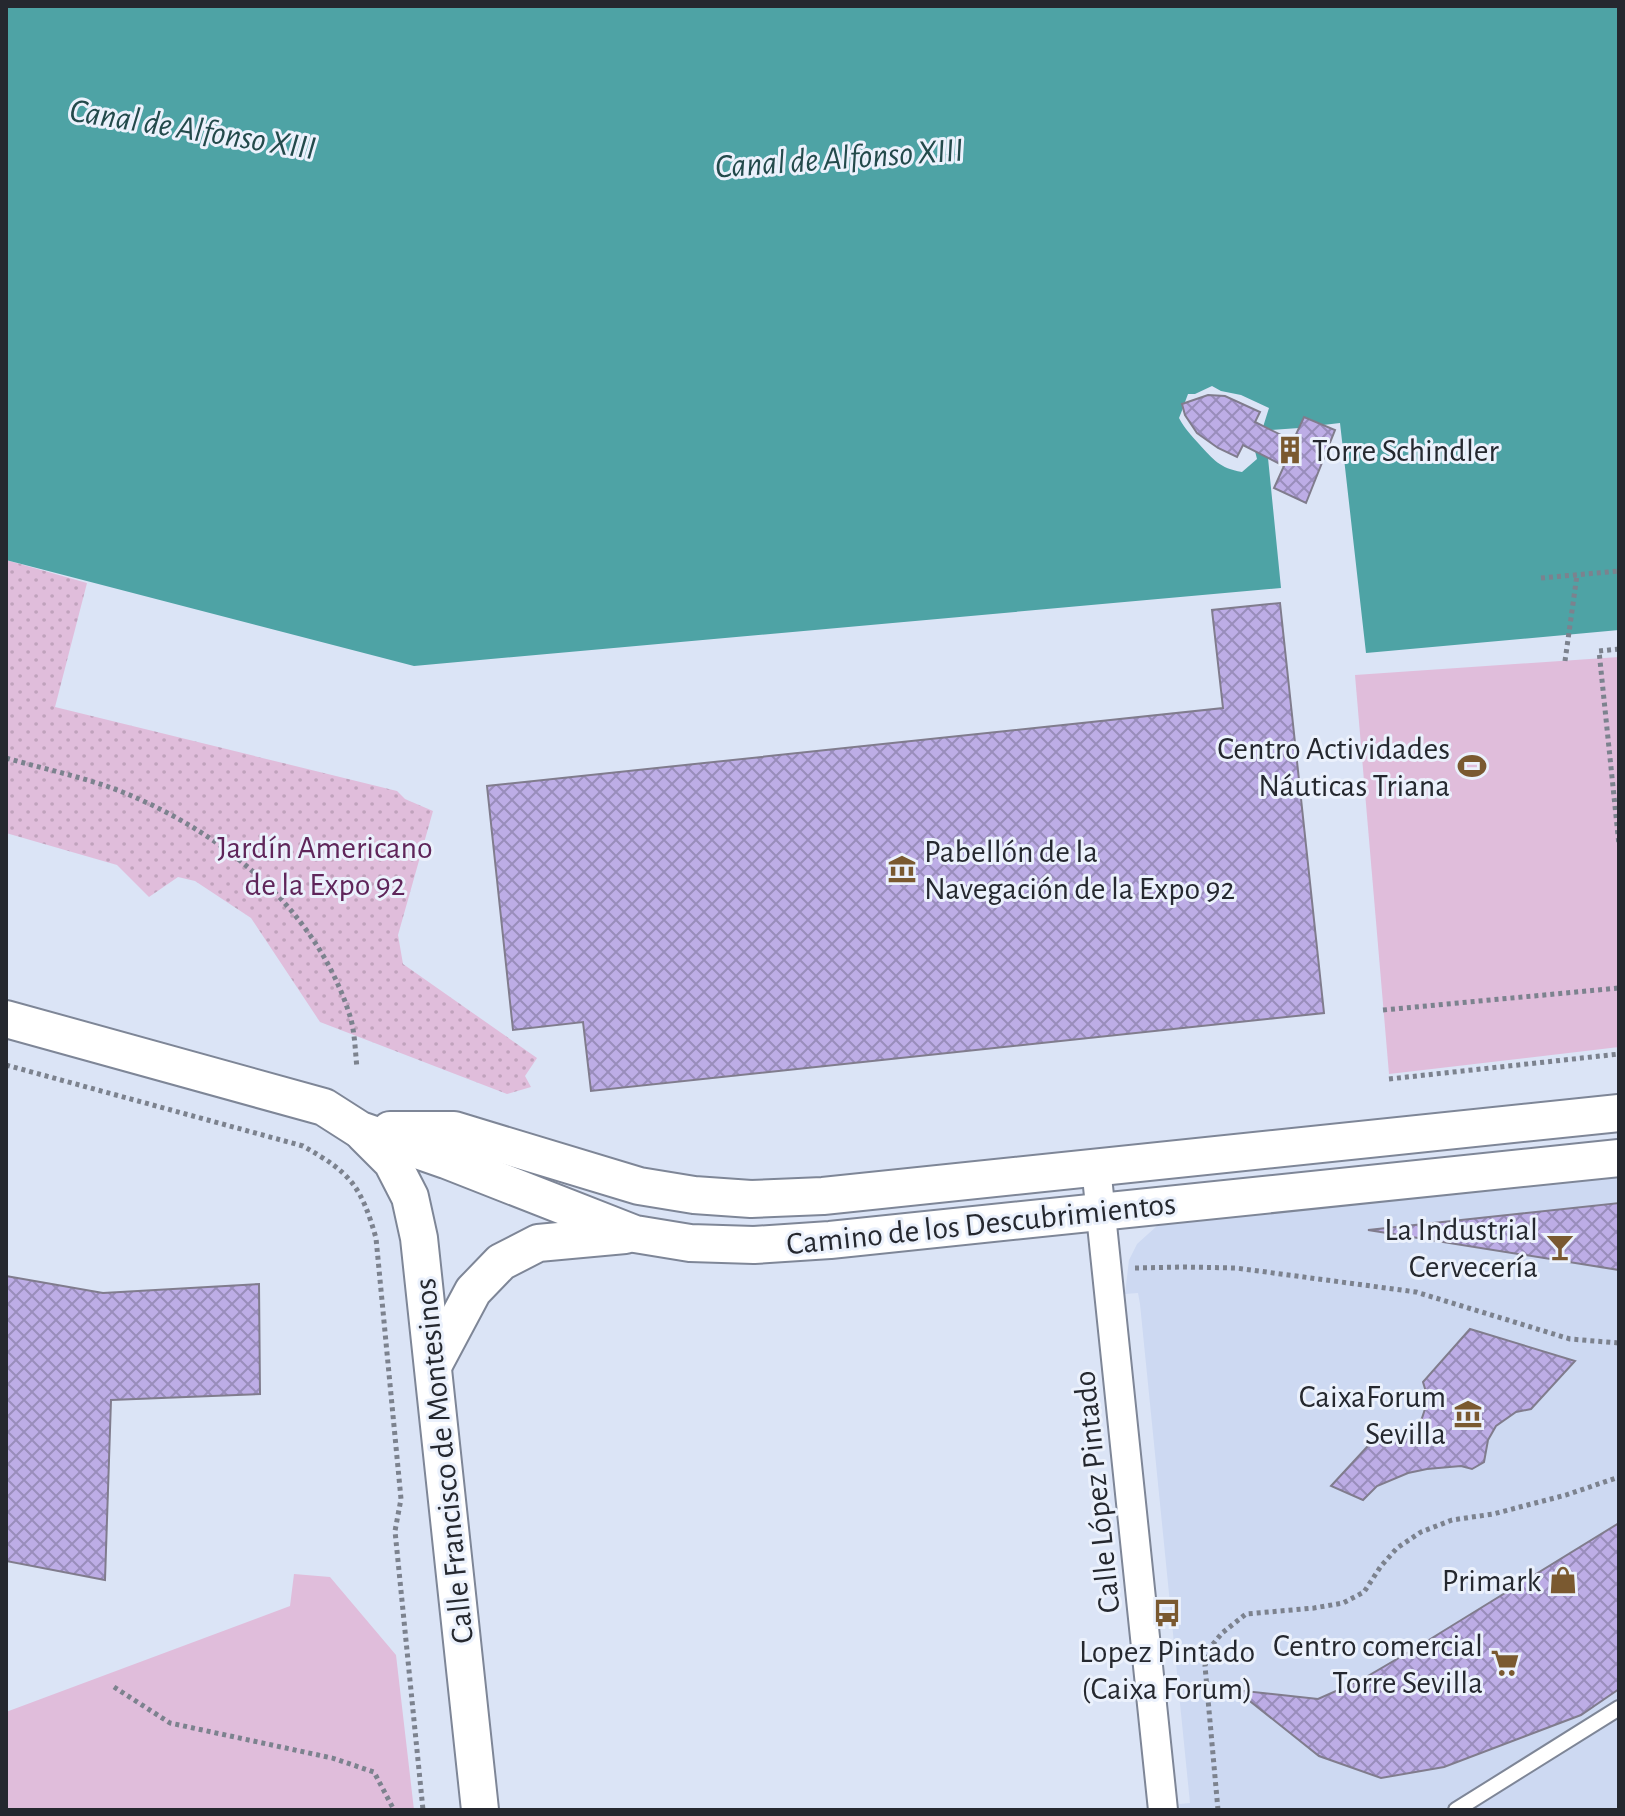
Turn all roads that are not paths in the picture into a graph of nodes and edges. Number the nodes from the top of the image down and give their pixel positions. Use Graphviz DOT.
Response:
graph roads {
  1 [pos="6,1019"];
  2 [pos="1619,1113"];
  3 [pos="360,1130"];
  4 [pos="1619,1158"];
  5 [pos="1096,1167"];
  6 [pos="1101,1212"];
  7 [pos="635,1234"];
  8 [pos="433,1366"];
  9 [pos="1619,1708"];
  10 [pos="480,1810"];
  11 [pos="1163,1810"];
  12 [pos="1456,1810"];
  1 -- 3 [label="street, Camino de los Descubrimientos"];
  2 -- 5 [label="street, Camino de los Descubrimientos"];
  3 -- 5 [label="street, Camino de los Descubrimientos"];
  3 -- 7 [label="street, Camino de los Descubrimientos"];
  3 -- 8 [label="street, Calle Francisco de Montesinos"];
  4 -- 6 [label="street, Camino de los Descubrimientos"];
  5 -- 6 [label="street, Calle López Pintado"];
  6 -- 7 [label="street, Camino de los Descubrimientos"];
  6 -- 11 [label="street, Calle López Pintado"];
  7 -- 8 [label="street"];
  8 -- 10 [label="street, Calle Francisco de Montesinos"];
  9 -- 12 [label="lane"];
}
